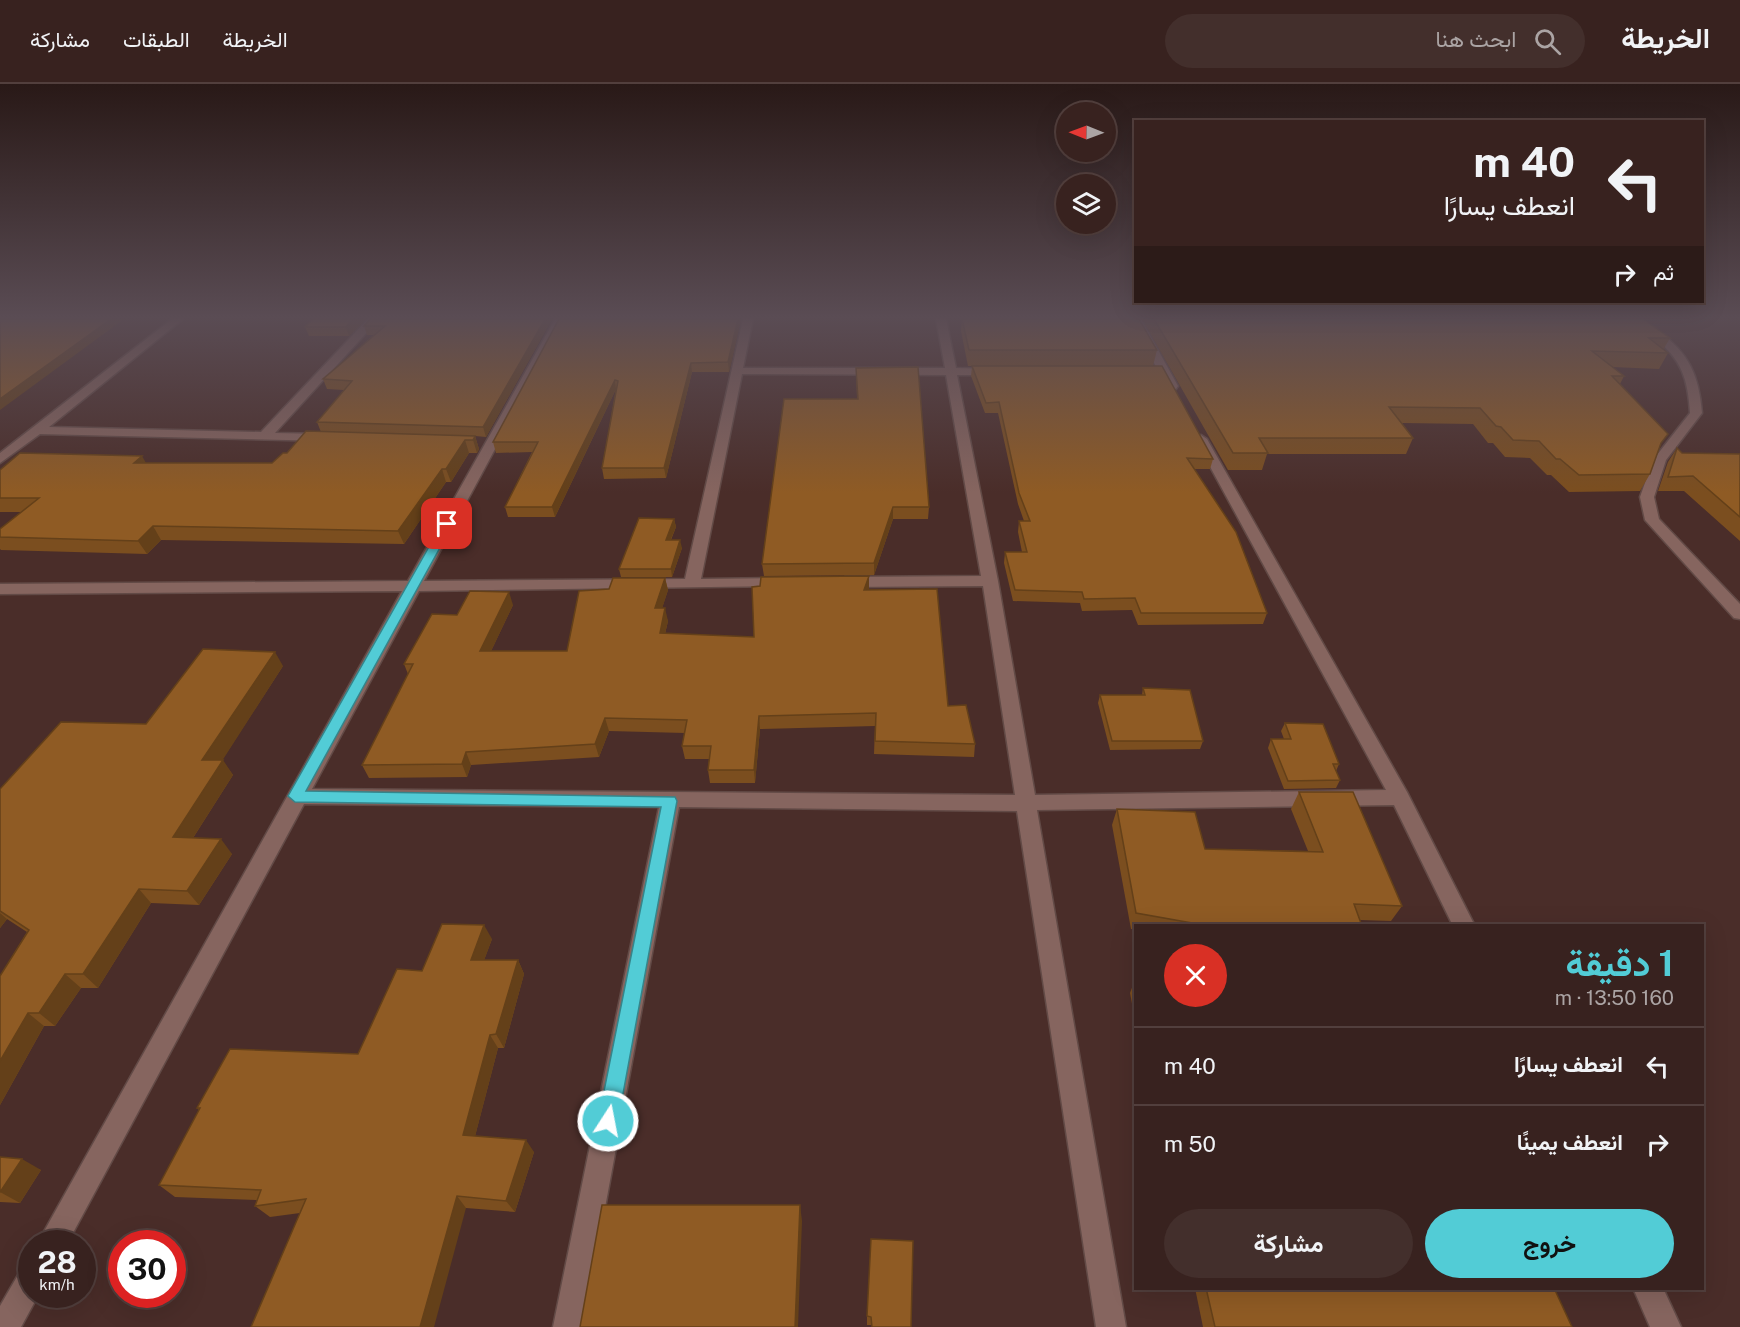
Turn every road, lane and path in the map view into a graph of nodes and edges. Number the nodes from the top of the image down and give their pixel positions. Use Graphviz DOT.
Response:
graph roads {
  1 [pos="104,377"];
  2 [pos="320,377"];
  3 [pos="525,377"];
  4 [pos="738,377"];
  5 [pos="951,377"];
  6 [pos="1162,377"];
  7 [pos="1693,377"];
  8 [pos="1181,403"];
  9 [pos="1193,423"];
  10 [pos="36,430"];
  11 [pos="264,437"];
  12 [pos="335,439"];
  13 [pos="6,449"];
  14 [pos="0,459"];
  15 [pos="990,581"];
  16 [pos="799,582"];
  17 [pos="823,582"];
  18 [pos="692,583"];
  19 [pos="414,585"];
  20 [pos="0,589"];
  21 [pos="1740,614"];
  22 [pos="295,796"];
  23 [pos="1400,797"];
  24 [pos="670,801"];
  25 [pos="1024,803"];
  26 [pos="1463,924"];
  27 [pos="59,1230"];
  28 [pos="1648,1290"];
  29 [pos="18,1303"];
  30 [pos="5,1327"];
  31 [pos="568,1327"];
  32 [pos="1111,1327"];
  33 [pos="1666,1327"];
  1 -- 10 [label="street"];
  2 -- 11 [label="street"];
  3 -- 19 [label="street"];
  4 -- 18 [label="street"];
  5 -- 15 [label="street"];
  6 -- 8 [label="street"];
  7 -- 21 [label="street"];
  9 -- 23 [label="street"];
  10 -- 11 [label="street"];
  10 -- 13 [label="street"];
  11 -- 12 [label="street"];
  13 -- 14 [label="street"];
  15 -- 17 [label="street"];
  15 -- 25 [label="street"];
  16 -- 18 [label="street"];
  18 -- 19 [label="street"];
  19 -- 20 [label="street"];
  19 -- 22 [label="street"];
  22 -- 24 [label="street"];
  22 -- 27 [label="street"];
  23 -- 25 [label="street"];
  23 -- 26 [label="street"];
  24 -- 25 [label="street"];
  24 -- 31 [label="street"];
  25 -- 32 [label="street"];
  28 -- 33 [label="street"];
  29 -- 30 [label="street"];
}
